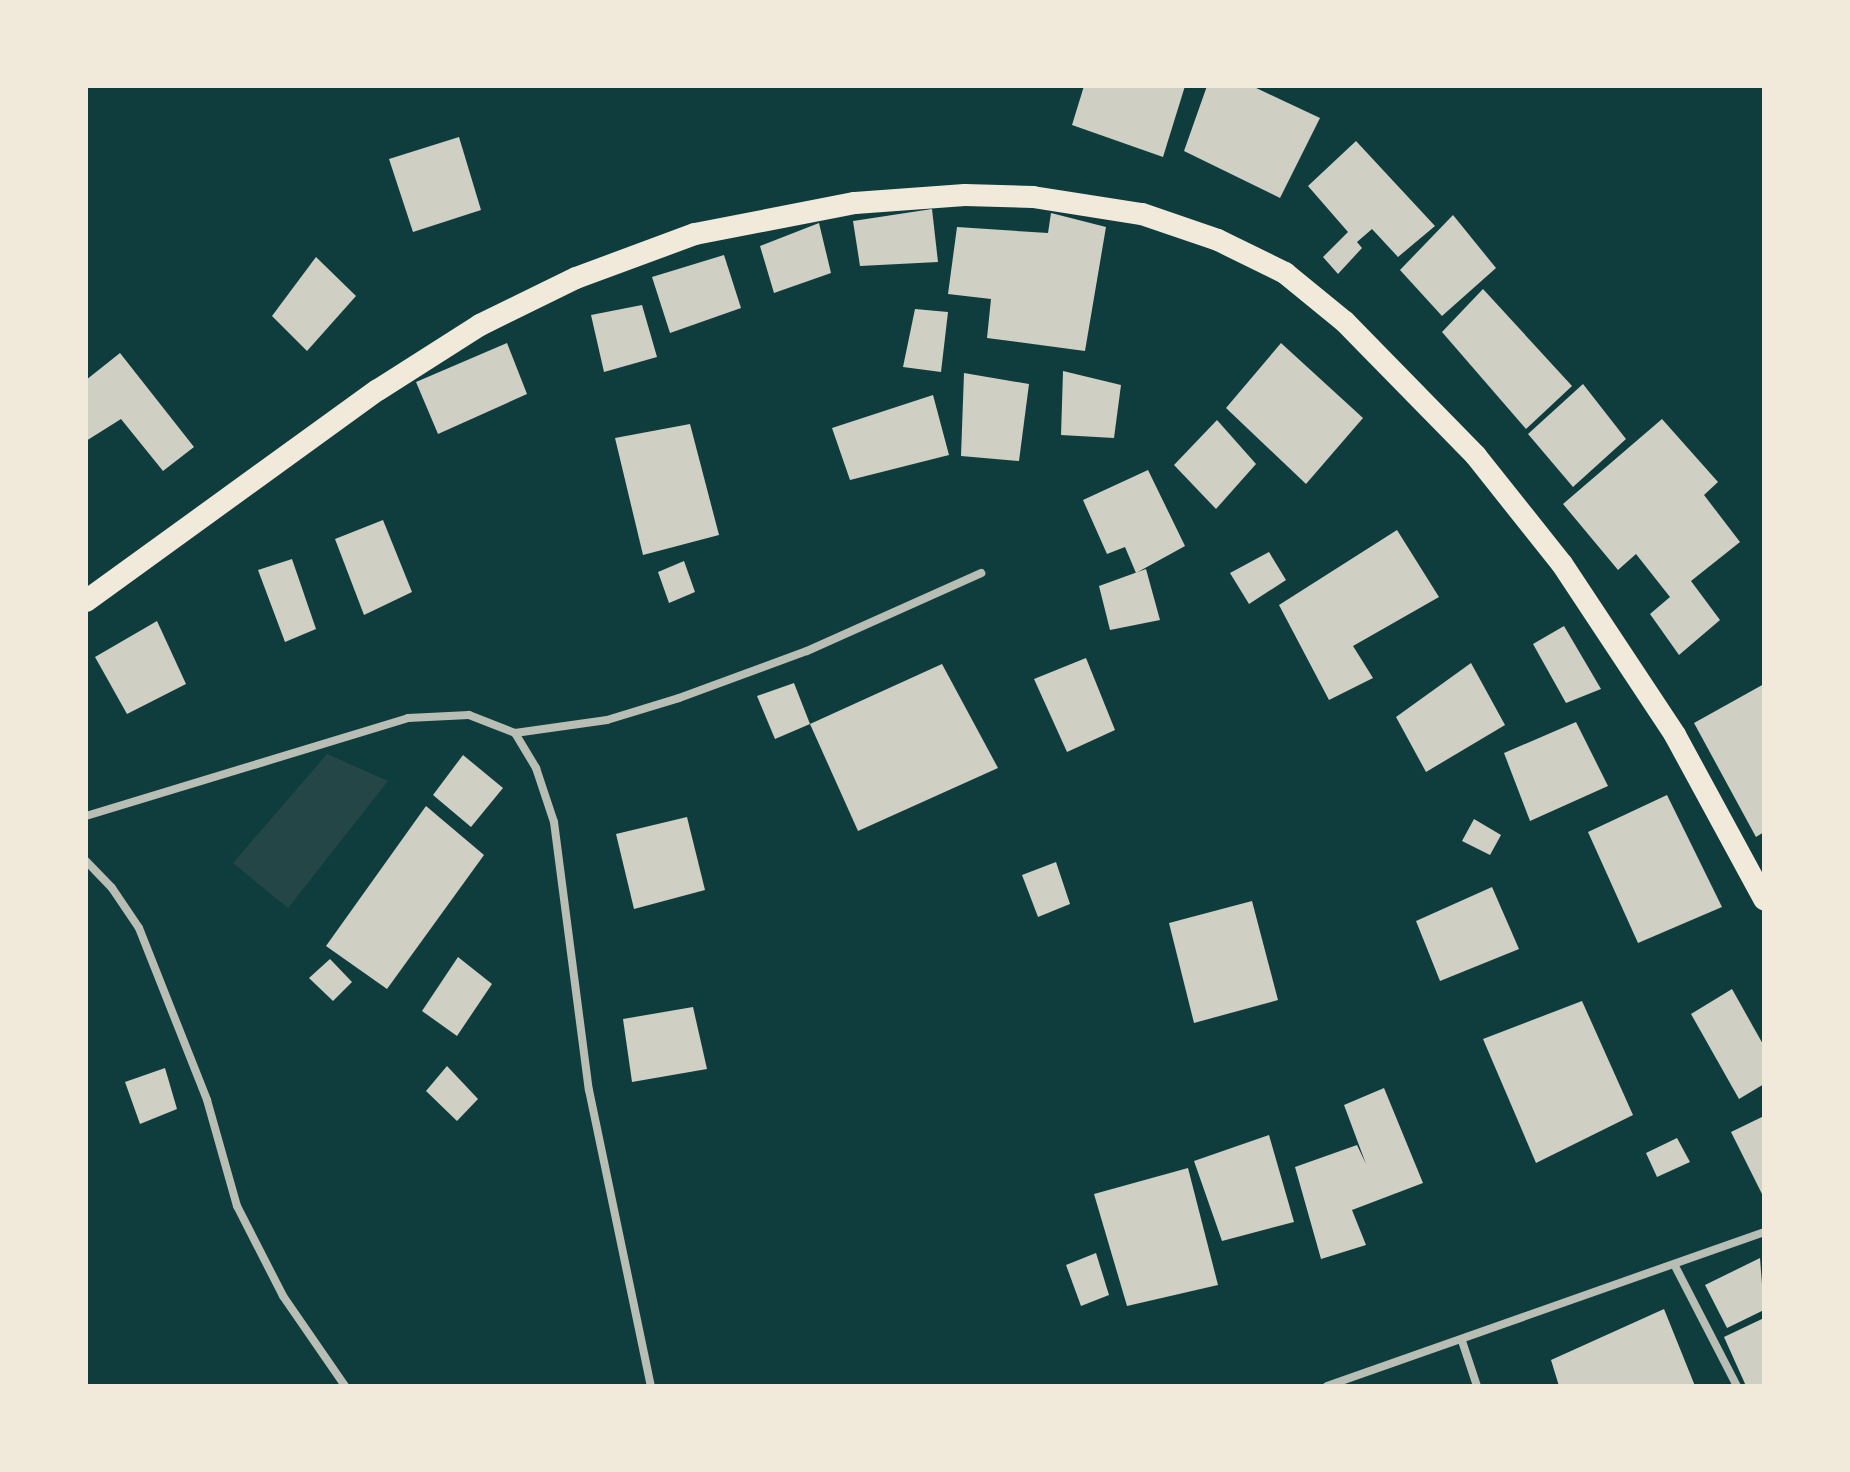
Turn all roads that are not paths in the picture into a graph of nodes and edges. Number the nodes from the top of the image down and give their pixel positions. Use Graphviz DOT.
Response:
graph roads {
  1 [pos="981,573"];
  2 [pos="86,601"];
  3 [pos="515,733"];
  4 [pos="86,816"];
  5 [pos="86,861"];
  6 [pos="1764,899"];
  7 [pos="1764,1232"];
  8 [pos="1675,1266"];
  9 [pos="1462,1341"];
  10 [pos="345,1386"];
  11 [pos="651,1386"];
  12 [pos="1327,1386"];
  13 [pos="1477,1386"];
  14 [pos="1737,1386"];
  1 -- 3 [label="street"];
  2 -- 6 [label="highway"];
  3 -- 4 [label="street"];
  3 -- 11 [label="street"];
  5 -- 10 [label="street"];
  7 -- 8 [label="street"];
  8 -- 9 [label="street"];
  8 -- 14 [label="street"];
  9 -- 12 [label="street"];
  9 -- 13 [label="street"];
}
